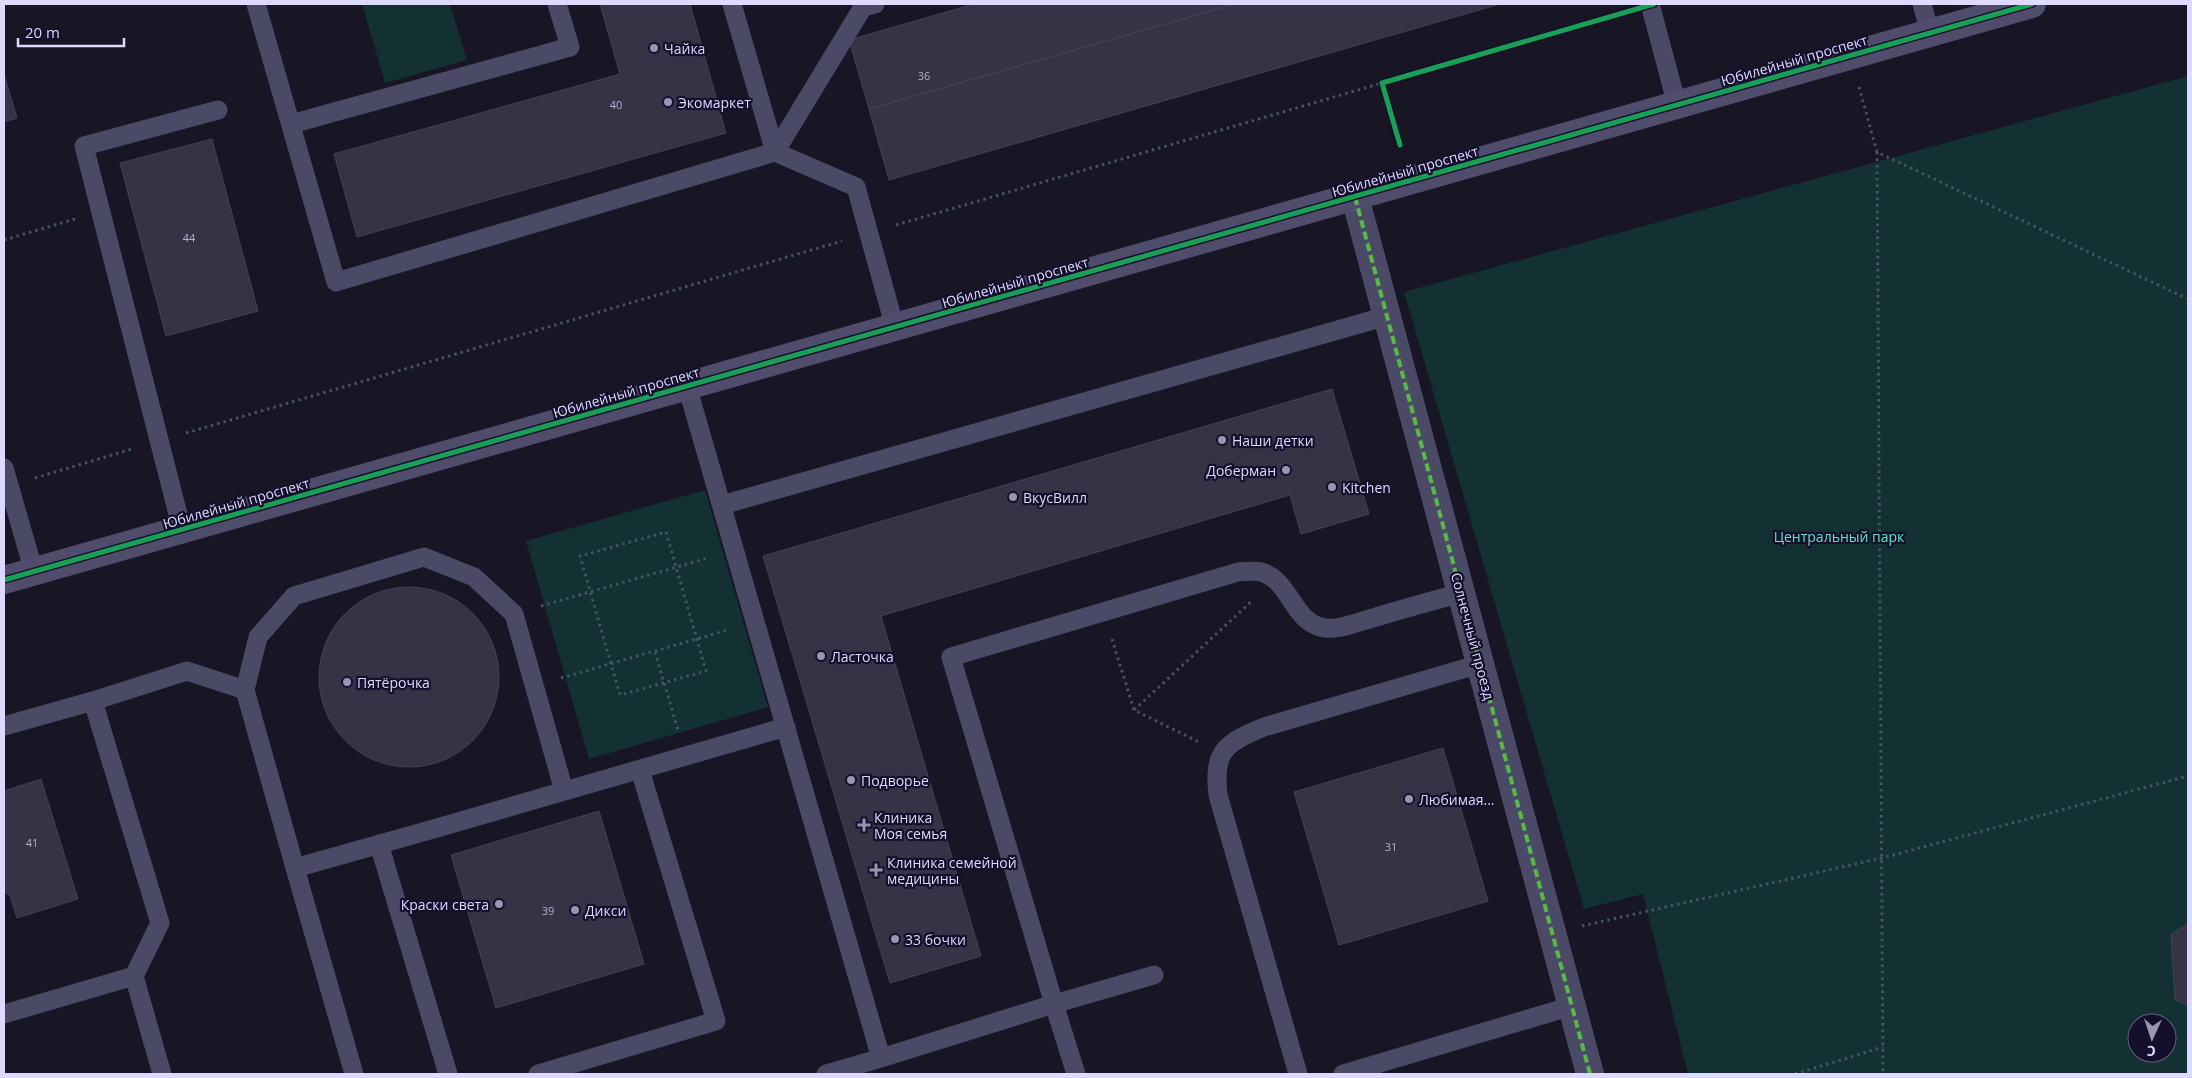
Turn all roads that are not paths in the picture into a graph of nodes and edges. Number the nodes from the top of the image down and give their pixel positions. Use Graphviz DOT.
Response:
graph roads {
  1 [pos="256,4"];
  2 [pos="557,4"];
  3 [pos="732,4"];
  4 [pos="1650,4"];
  5 [pos="1922,4"];
  6 [pos="2032,4"];
  7 [pos="868,5"];
  8 [pos="1930,33"];
  9 [pos="1677,105"];
  10 [pos="218,110"];
  11 [pos="291,124"];
  12 [pos="775,152"];
  13 [pos="1355,197"];
  14 [pos="1387,316"];
  15 [pos="895,328"];
  16 [pos="688,386"];
  17 [pos="6,477"];
  18 [pos="722,505"];
  19 [pos="182,530"];
  20 [pos="34,572"];
  21 [pos="4,580"];
  22 [pos="1461,593"];
  23 [pos="1480,664"];
  24 [pos="245,690"];
  25 [pos="93,701"];
  26 [pos="4,726"];
  27 [pos="786,727"];
  28 [pos="640,770"];
  29 [pos="564,791"];
  30 [pos="379,844"];
  31 [pos="295,868"];
  32 [pos="1154,975"];
  33 [pos="134,976"];
  34 [pos="1054,1004"];
  35 [pos="1572,1006"];
  36 [pos="4,1014"];
  37 [pos="881,1058"];
  38 [pos="592,1067"];
  39 [pos="162,1074"];
  40 [pos="354,1074"];
  41 [pos="448,1074"];
  42 [pos="538,1074"];
  43 [pos="826,1074"];
  44 [pos="1076,1074"];
  45 [pos="1298,1074"];
  46 [pos="1343,1074"];
  47 [pos="1590,1074"];
  1 -- 11 [label="lane"];
  2 -- 11 [label="lane"];
  3 -- 12 [label="lane"];
  4 -- 9 [label="lane"];
  5 -- 8 [label="lane"];
  6 -- 8 [label="street, Юбилейный проспект"];
  7 -- 12 [label="lane"];
  8 -- 9 [label="street, Юбилейный проспект"];
  9 -- 13 [label="street, Юбилейный проспект"];
  10 -- 19 [label="lane"];
  11 -- 12 [label="lane"];
  12 -- 15 [label="lane"];
  13 -- 14 [label="street, Солнечный проезд"];
  13 -- 15 [label="street, Юбилейный проспект"];
  14 -- 18 [label="lane"];
  14 -- 22 [label="street, Солнечный проезд"];
  15 -- 16 [label="street, Юбилейный проспект"];
  16 -- 18 [label="lane"];
  16 -- 19 [label="street, Юбилейный проспект"];
  17 -- 20 [label="lane"];
  18 -- 27 [label="lane"];
  19 -- 20 [label="street, Юбилейный проспект"];
  20 -- 21 [label="street, Юбилейный проспект"];
  22 -- 23 [label="street, Солнечный проезд"];
  22 -- 34 [label="lane"];
  23 -- 35 [label="street, Солнечный проезд"];
  23 -- 45 [label="lane"];
  24 -- 25 [label="lane"];
  24 -- 29 [label="lane"];
  24 -- 31 [label="lane"];
  25 -- 26 [label="lane"];
  25 -- 33 [label="lane"];
  27 -- 28 [label="lane"];
  27 -- 37 [label="lane"];
  28 -- 29 [label="lane"];
  28 -- 38 [label="lane"];
  29 -- 30 [label="lane"];
  30 -- 31 [label="lane"];
  30 -- 41 [label="lane"];
  31 -- 40 [label="lane"];
  32 -- 34 [label="lane"];
  33 -- 36 [label="lane"];
  33 -- 39 [label="lane"];
  34 -- 37 [label="lane"];
  34 -- 44 [label="lane"];
  35 -- 46 [label="lane"];
  35 -- 47 [label="street, Солнечный проезд"];
  37 -- 43 [label="lane"];
  38 -- 42 [label="lane"];
}
